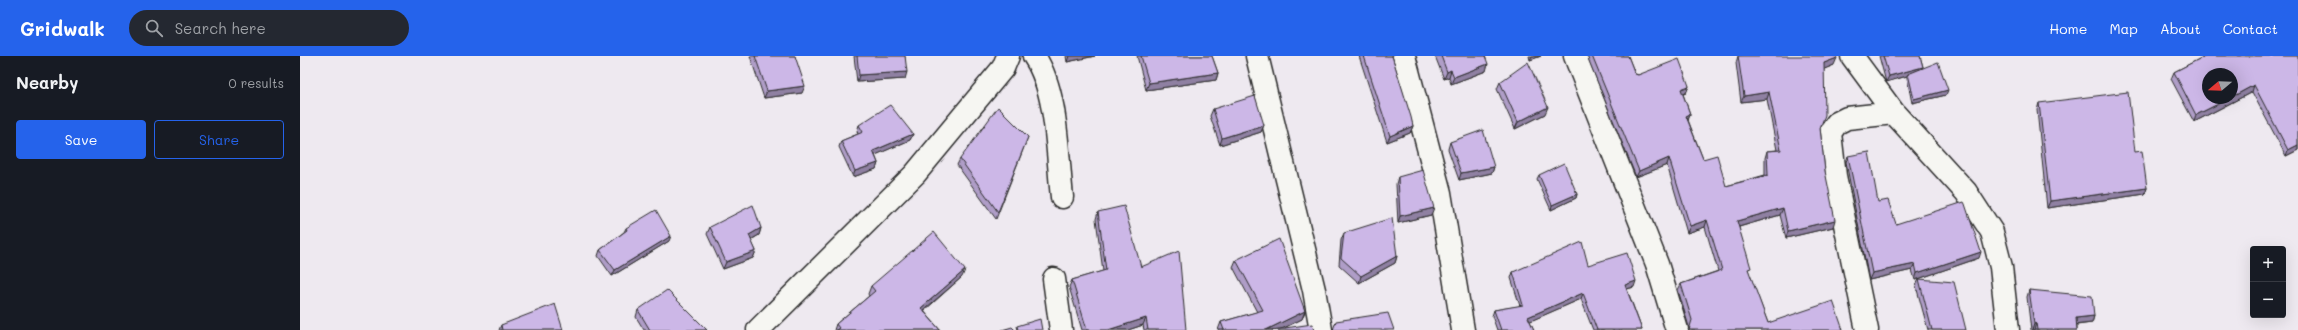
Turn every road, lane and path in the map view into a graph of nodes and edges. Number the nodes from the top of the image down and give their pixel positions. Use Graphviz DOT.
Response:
graph roads {
  1 [pos="1008,56"];
  2 [pos="1034,56"];
  3 [pos="1257,56"];
  4 [pos="1404,56"];
  5 [pos="1575,56"];
  6 [pos="1852,56"];
  7 [pos="1894,113"];
  8 [pos="1062,197"];
  9 [pos="1054,279"];
  10 [pos="758,330"];
  11 [pos="1060,330"];
  12 [pos="1321,330"];
  13 [pos="1463,330"];
  14 [pos="1677,330"];
  15 [pos="1867,330"];
  16 [pos="2008,330"];
  1 -- 10 [label="street"];
  2 -- 8 [label="street"];
  3 -- 12 [label="street"];
  4 -- 13 [label="street"];
  5 -- 14 [label="street"];
  6 -- 7 [label="street"];
  7 -- 15 [label="street"];
  7 -- 16 [label="street"];
  9 -- 11 [label="street"];
}
